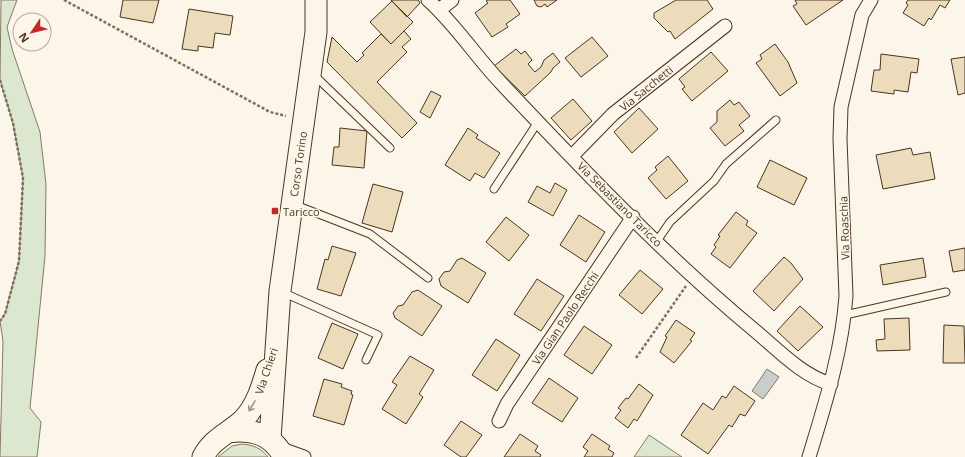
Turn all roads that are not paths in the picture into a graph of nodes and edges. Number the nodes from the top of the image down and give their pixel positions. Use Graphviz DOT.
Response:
graph roads {
  1 [pos="316,0"];
  2 [pos="327,0"];
  3 [pos="428,0"];
  4 [pos="452,0"];
  5 [pos="871,0"];
  6 [pos="439,10"];
  7 [pos="725,26"];
  8 [pos="316,32"];
  9 [pos="311,72"];
  10 [pos="776,120"];
  11 [pos="538,122"];
  12 [pos="390,148"];
  13 [pos="572,156"];
  14 [pos="494,189"];
  15 [pos="292,204"];
  16 [pos="633,217"];
  17 [pos="657,241"];
  18 [pos="428,278"];
  19 [pos="280,291"];
  20 [pos="946,292"];
  21 [pos="845,315"];
  22 [pos="275,343"];
  23 [pos="366,360"];
  24 [pos="831,384"];
  25 [pos="499,421"];
  26 [pos="229,432"];
  27 [pos="278,448"];
  28 [pos="203,457"];
  29 [pos="304,457"];
  30 [pos="809,457"];
  1 -- 8 [label="main road, Corso Torino"];
  2 -- 8 [label="main road, Corso Torino"];
  3 -- 6 [label="street, Via Sebastiano Taricco"];
  4 -- 6 [label="street"];
  5 -- 21 [label="street, Via Roaschia"];
  6 -- 11 [label="street, Via Sebastiano Taricco"];
  7 -- 13 [label="street, Via Sacchetti"];
  8 -- 9 [label="main road, Corso Torino"];
  9 -- 12 [label="lane"];
  9 -- 15 [label="main road, Corso Torino"];
  10 -- 17 [label="lane"];
  11 -- 13 [label="street, Via Sebastiano Taricco"];
  11 -- 14 [label="lane"];
  13 -- 16 [label="street, Via Sebastiano Taricco"];
  15 -- 18 [label="lane"];
  15 -- 19 [label="main road, Corso Torino"];
  16 -- 17 [label="street, Via Sebastiano Taricco"];
  16 -- 25 [label="street, Via Gian Paolo Recchi"];
  17 -- 24 [label="street, Via Sebastiano Taricco"];
  19 -- 22 [label="main road, Corso Torino"];
  19 -- 23 [label="lane"];
  20 -- 21 [label="lane"];
  21 -- 24 [label="street, Via Roaschia"];
  22 -- 26 [label="main road, Via Chieri, one-way"];
  22 -- 27 [label="main road, Via Chieri"];
  24 -- 30 [label="street, Via Roaschia"];
  26 -- 27 [label="main road"];
  26 -- 28 [label="main road, Via Chieri"];
  27 -- 29 [label="street"];
}
